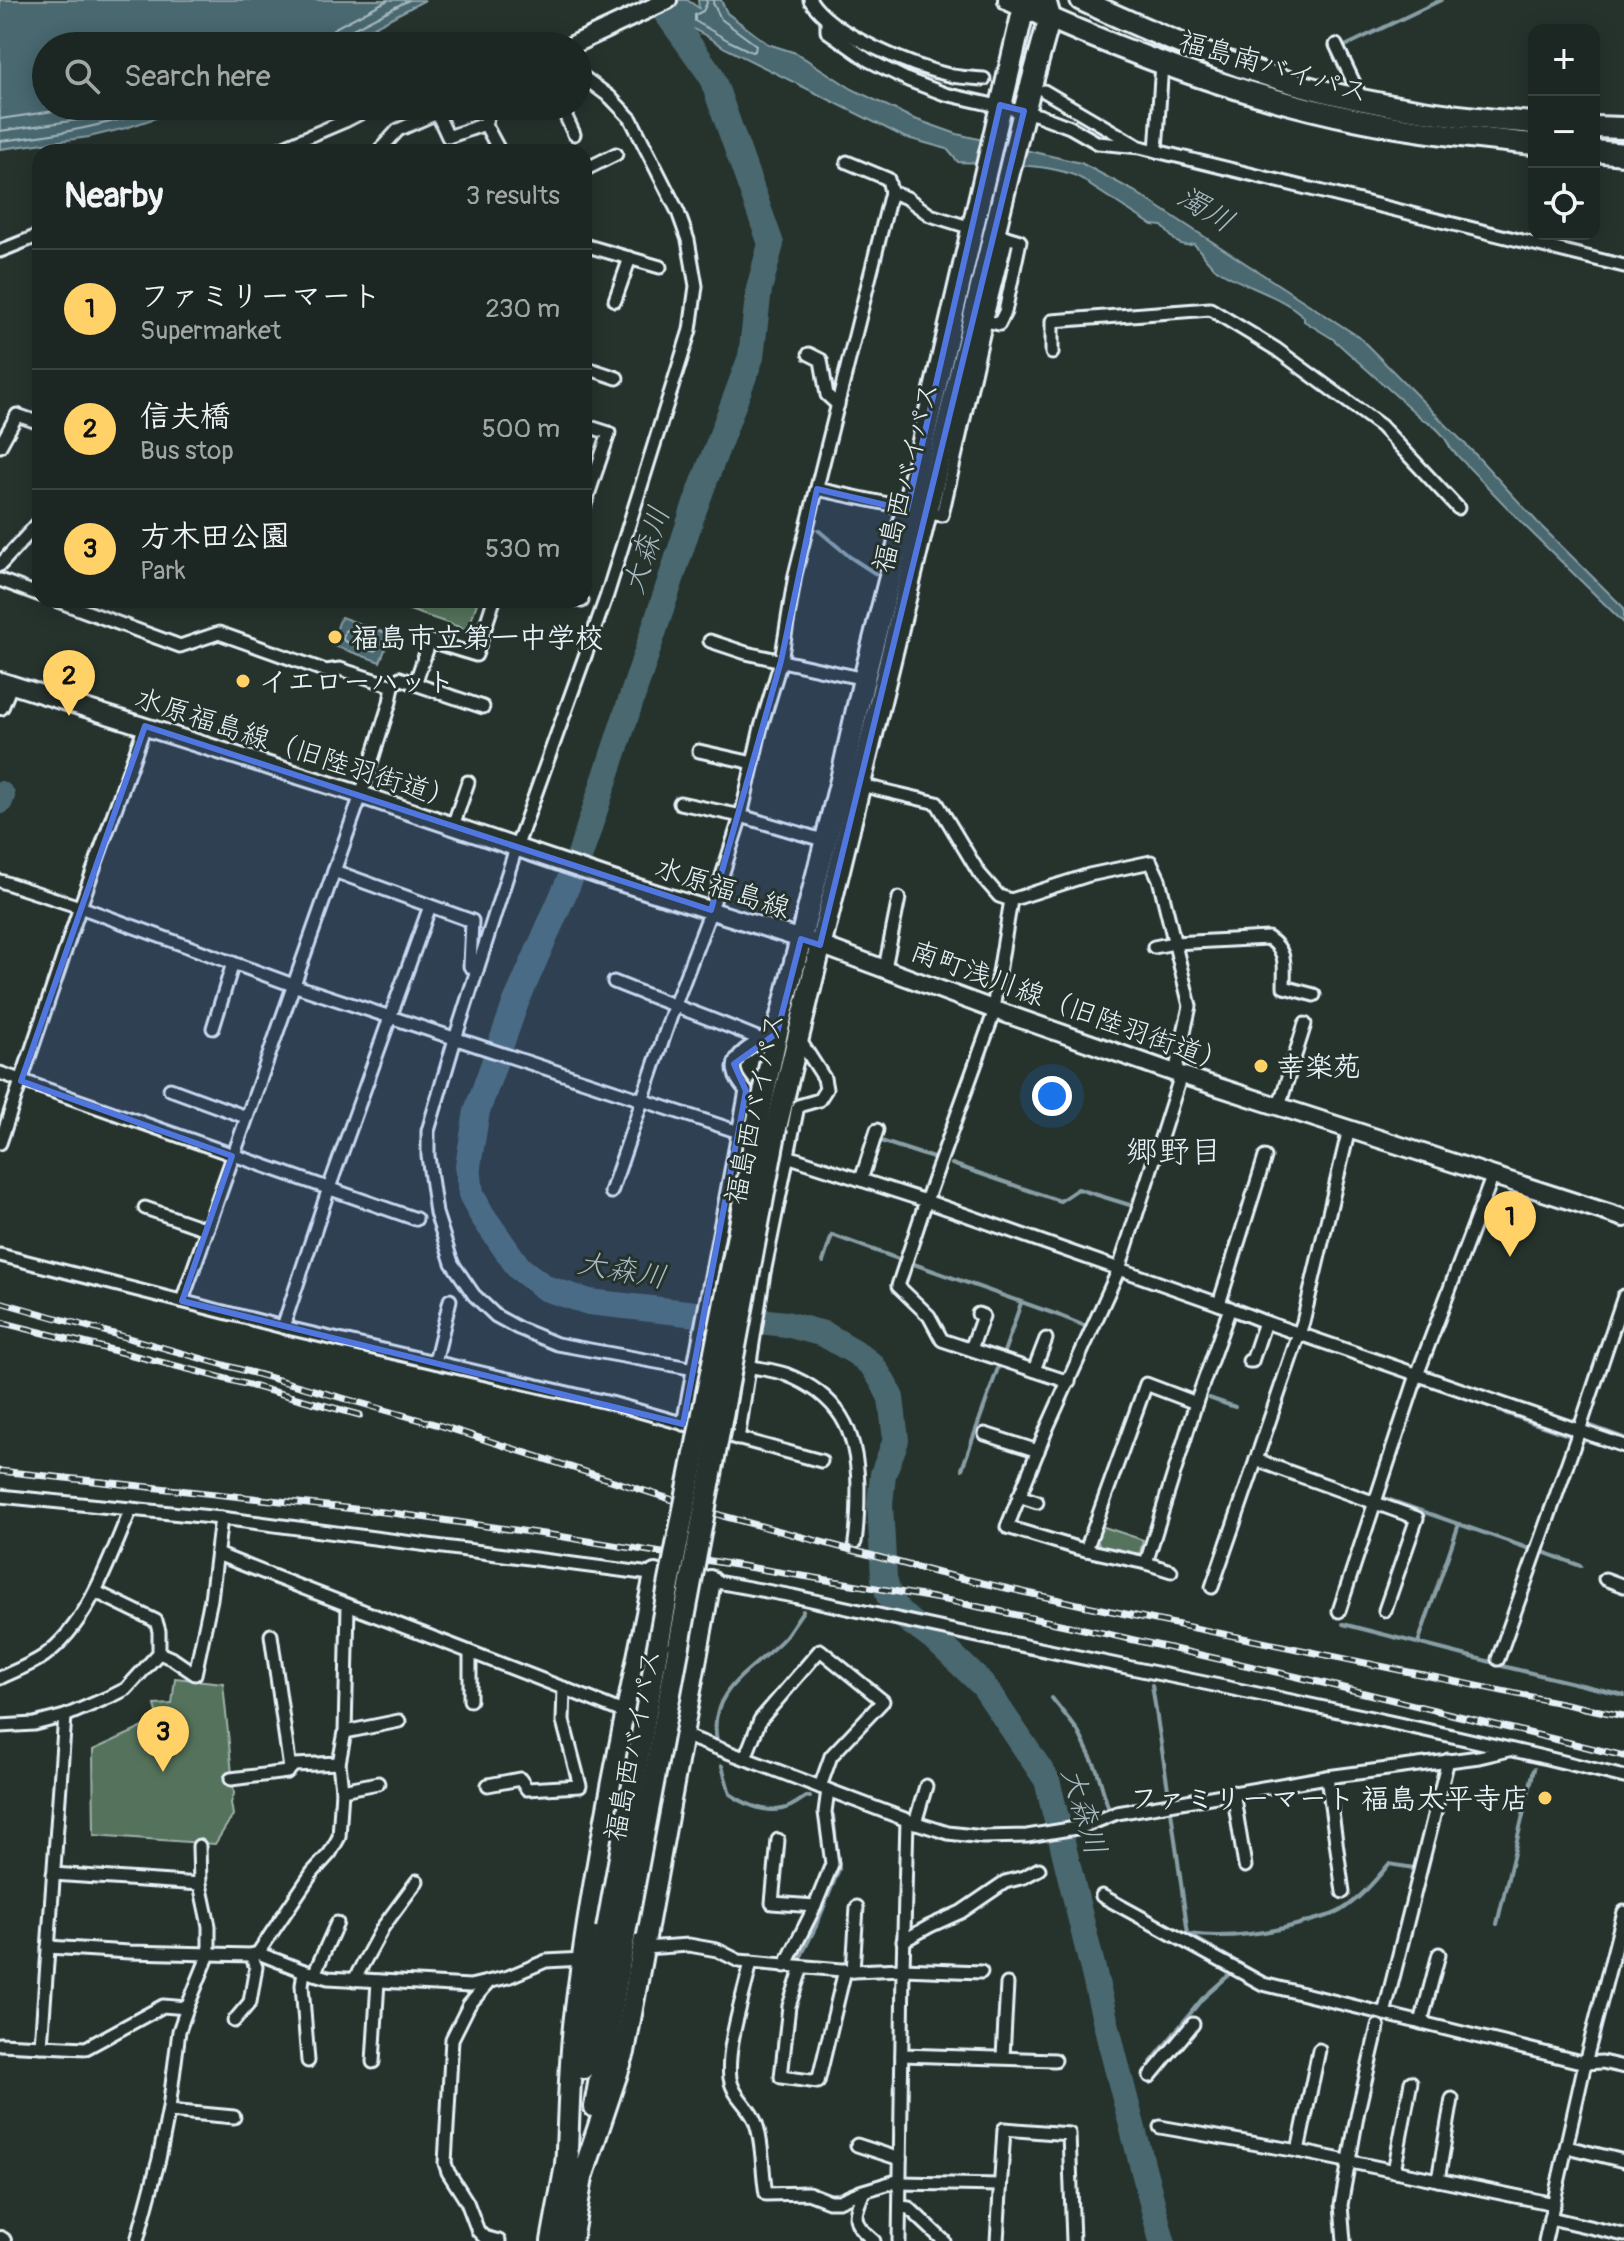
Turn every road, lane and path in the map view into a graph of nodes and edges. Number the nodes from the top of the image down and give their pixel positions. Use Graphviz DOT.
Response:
graph roads {
  1 [pos="668,0"];
  2 [pos="810,0"];
  3 [pos="1081,0"];
  4 [pos="1020,2"];
  5 [pos="1048,8"];
  6 [pos="827,19"];
  7 [pos="592,37"];
  8 [pos="1336,45"];
  9 [pos="1162,64"];
  10 [pos="984,79"];
  11 [pos="592,84"];
  12 [pos="1044,91"];
  13 [pos="1361,98"];
  14 [pos="999,110"];
  15 [pos="1023,115"];
  16 [pos="347,120"];
  17 [pos="421,120"];
  18 [pos="445,120"];
  19 [pos="486,120"];
  20 [pos="568,120"];
  21 [pos="1528,122"];
  22 [pos="485,124"];
  23 [pos="1600,127"];
  24 [pos="1624,128"];
  25 [pos="574,134"];
  26 [pos="1528,143"];
  27 [pos="291,144"];
  28 [pos="385,144"];
  29 [pos="496,144"];
  30 [pos="1140,147"];
  31 [pos="1156,151"];
  32 [pos="1600,152"];
  33 [pos="616,154"];
  34 [pos="1624,154"];
  35 [pos="847,162"];
  36 [pos="592,166"];
  37 [pos="891,192"];
  38 [pos="962,225"];
  39 [pos="1005,237"];
  40 [pos="32,238"];
  41 [pos="592,247"];
  42 [pos="0,251"];
  43 [pos="630,258"];
  44 [pos="1624,266"];
  45 [pos="660,267"];
  46 [pos="615,300"];
  47 [pos="1052,353"];
  48 [pos="809,354"];
  49 [pos="592,370"];
  50 [pos="617,378"];
  51 [pos="838,405"];
  52 [pos="32,420"];
  53 [pos="592,428"];
  54 [pos="0,445"];
  55 [pos="592,483"];
  56 [pos="817,489"];
  57 [pos="1458,508"];
  58 [pos="916,512"];
  59 [pos="32,530"];
  60 [pos="0,565"];
  61 [pos="0,580"];
  62 [pos="32,592"];
  63 [pos="77,608"];
  64 [pos="491,608"];
  65 [pos="710,641"];
  66 [pos="781,661"];
  67 [pos="873,681"];
  68 [pos="5,683"];
  69 [pos="415,684"];
  70 [pos="393,686"];
  71 [pos="0,706"];
  72 [pos="483,707"];
  73 [pos="145,726"];
  74 [pos="699,751"];
  75 [pos="753,763"];
  76 [pos="468,782"];
  77 [pos="850,782"];
  78 [pos="361,795"];
  79 [pos="680,803"];
  80 [pos="741,816"];
  81 [pos="453,826"];
  82 [pos="826,841"];
  83 [pos="522,850"];
  84 [pos="334,871"];
  85 [pos="610,879"];
  86 [pos="0,881"];
  87 [pos="899,898"];
  88 [pos="1011,900"];
  89 [pos="430,906"];
  90 [pos="80,907"];
  91 [pos="711,910"];
  92 [pos="810,942"];
  93 [pos="1174,943"];
  94 [pos="1154,947"];
  95 [pos="233,963"];
  96 [pos="885,968"];
  97 [pos="477,970"];
  98 [pos="614,982"];
  99 [pos="293,985"];
  100 [pos="1314,995"];
  101 [pos="674,1007"];
  102 [pos="994,1010"];
  103 [pos="389,1016"];
  104 [pos="1305,1024"];
  105 [pos="213,1028"];
  106 [pos="779,1036"];
  107 [pos="459,1040"];
  108 [pos="0,1073"];
  109 [pos="1178,1074"];
  110 [pos="21,1081"];
  111 [pos="170,1089"];
  112 [pos="641,1101"];
  113 [pos="1279,1106"];
  114 [pos="246,1117"];
  115 [pos="757,1128"];
  116 [pos="1349,1129"];
  117 [pos="877,1130"];
  118 [pos="0,1143"];
  119 [pos="232,1156"];
  120 [pos="787,1156"];
  121 [pos="1265,1157"];
  122 [pos="1493,1175"];
  123 [pos="861,1180"];
  124 [pos="329,1188"];
  125 [pos="611,1192"];
  126 [pos="926,1201"];
  127 [pos="145,1208"];
  128 [pos="1624,1218"];
  129 [pos="416,1219"];
  130 [pos="206,1229"];
  131 [pos="0,1255"];
  132 [pos="1119,1269"];
  133 [pos="1624,1296"];
  134 [pos="450,1300"];
  135 [pos="182,1301"];
  136 [pos="1224,1306"];
  137 [pos="978,1314"];
  138 [pos="1265,1322"];
  139 [pos="283,1327"];
  140 [pos="1299,1334"];
  141 [pos="1046,1339"];
  142 [pos="971,1349"];
  143 [pos="1249,1361"];
  144 [pos="435,1362"];
  145 [pos="696,1363"];
  146 [pos="748,1366"];
  147 [pos="1034,1370"];
  148 [pos="1417,1375"];
  149 [pos="1069,1382"];
  150 [pos="1196,1403"];
  151 [pos="1579,1431"];
  152 [pos="985,1434"];
  153 [pos="1624,1446"];
  154 [pos="1038,1451"];
  155 [pos="1256,1460"];
  156 [pos="821,1461"];
  157 [pos="0,1496"];
  158 [pos="1019,1496"];
  159 [pos="1037,1502"];
  160 [pos="1376,1505"];
  161 [pos="131,1509"];
  162 [pos="221,1518"];
  163 [pos="855,1542"];
  164 [pos="1086,1550"];
  165 [pos="217,1554"];
  166 [pos="1146,1563"];
  167 [pos="1171,1571"];
  168 [pos="658,1574"];
  169 [pos="1605,1579"];
  170 [pos="706,1580"];
  171 [pos="1624,1586"];
  172 [pos="1212,1587"];
  173 [pos="96,1592"];
  174 [pos="348,1606"];
  175 [pos="1385,1610"];
  176 [pos="1339,1611"];
  177 [pos="271,1635"];
  178 [pos="159,1653"];
  179 [pos="470,1653"];
  180 [pos="1498,1659"];
  181 [pos="0,1678"];
  182 [pos="564,1688"];
  183 [pos="470,1700"];
  184 [pos="65,1716"];
  185 [pos="632,1716"];
  186 [pos="399,1721"];
  187 [pos="0,1726"];
  188 [pos="345,1732"];
  189 [pos="679,1733"];
  190 [pos="1513,1749"];
  191 [pos="745,1758"];
  192 [pos="1448,1760"];
  193 [pos="339,1763"];
  194 [pos="290,1769"];
  195 [pos="1327,1777"];
  196 [pos="1624,1777"];
  197 [pos="231,1779"];
  198 [pos="378,1783"];
  199 [pos="488,1785"];
  200 [pos="926,1786"];
  201 [pos="824,1788"];
  202 [pos="342,1790"];
  203 [pos="1233,1792"];
  204 [pos="911,1822"];
  205 [pos="778,1840"];
  206 [pos="199,1846"];
  207 [pos="1245,1866"];
  208 [pos="1039,1869"];
  209 [pos="53,1874"];
  210 [pos="417,1881"];
  211 [pos="200,1884"];
  212 [pos="1343,1892"];
  213 [pos="1102,1896"];
  214 [pos="815,1906"];
  215 [pos="857,1907"];
  216 [pos="1624,1912"];
  217 [pos="337,1923"];
  218 [pos="903,1941"];
  219 [pos="48,1947"];
  220 [pos="644,1948"];
  221 [pos="209,1954"];
  222 [pos="254,1954"];
  223 [pos="1439,1954"];
  224 [pos="583,1959"];
  225 [pos="751,1962"];
  226 [pos="785,1966"];
  227 [pos="802,1967"];
  228 [pos="903,1969"];
  229 [pos="849,1971"];
  230 [pos="309,1972"];
  231 [pos="981,1972"];
  232 [pos="354,1980"];
  233 [pos="378,1981"];
  234 [pos="489,1982"];
  235 [pos="1007,1984"];
  236 [pos="187,2008"];
  237 [pos="1384,2014"];
  238 [pos="234,2021"];
  239 [pos="1421,2023"];
  240 [pos="1193,2024"];
  241 [pos="1378,2026"];
  242 [pos="0,2044"];
  243 [pos="41,2046"];
  244 [pos="1319,2050"];
  245 [pos="902,2055"];
  246 [pos="1003,2057"];
  247 [pos="1055,2060"];
  248 [pos="308,2061"];
  249 [pos="373,2062"];
  250 [pos="1585,2063"];
  251 [pos="1624,2067"];
  252 [pos="1150,2076"];
  253 [pos="1411,2082"];
  254 [pos="1452,2099"];
  255 [pos="169,2111"];
  256 [pos="234,2117"];
  257 [pos="1160,2127"];
  258 [pos="857,2145"];
  259 [pos="1567,2147"];
  260 [pos="1298,2151"];
  261 [pos="900,2159"];
  262 [pos="1624,2161"];
  263 [pos="1350,2162"];
  264 [pos="1394,2171"];
  265 [pos="574,2173"];
  266 [pos="1438,2180"];
  267 [pos="900,2182"];
  268 [pos="1000,2185"];
  269 [pos="864,2191"];
  270 [pos="1554,2204"];
  271 [pos="900,2207"];
  272 [pos="1550,2218"];
  273 [pos="1624,2235"];
  274 [pos="492,2240"];
  275 [pos="137,2241"];
  276 [pos="552,2241"];
  277 [pos="571,2241"];
  278 [pos="874,2241"];
  279 [pos="899,2241"];
  280 [pos="944,2241"];
  281 [pos="997,2241"];
  282 [pos="1073,2241"];
  283 [pos="1344,2241"];
  284 [pos="1545,2241"];
  1 -- 7 [label="street"];
  2 -- 6 [label="street"];
  3 -- 13 [label="highway, 福島南バイパス"];
  4 -- 5 [label="highway, 福島南バイパス"];
  4 -- 14 [label="highway, 福島西バイパス"];
  5 -- 9 [label="highway, 福島南バイパス"];
  5 -- 15 [label="highway, 福島西バイパス"];
  6 -- 10 [label="street"];
  6 -- 14 [label="street"];
  8 -- 13 [label="street"];
  9 -- 26 [label="highway, 福島南バイパス"];
  9 -- 31 [label="street"];
  11 -- 83 [label="street"];
  12 -- 30 [label="street"];
  13 -- 21 [label="highway, 福島南バイパス"];
  14 -- 15 [label="street"];
  14 -- 58 [label="highway, 福島西バイパス"];
  15 -- 30 [label="street"];
  15 -- 58 [label="highway, 福島西バイパス"];
  16 -- 27 [label="street"];
  17 -- 28 [label="street"];
  18 -- 22 [label="street"];
  19 -- 22 [label="street"];
  20 -- 25 [label="street"];
  22 -- 29 [label="street"];
  23 -- 24 [label="highway"];
  30 -- 31 [label="street"];
  31 -- 44 [label="street"];
  32 -- 34 [label="highway"];
  33 -- 36 [label="street"];
  35 -- 37 [label="street"];
  37 -- 38 [label="street"];
  37 -- 51 [label="street"];
  39 -- 58 [label="street"];
  40 -- 42 [label="street"];
  41 -- 43 [label="street"];
  43 -- 45 [label="street"];
  43 -- 46 [label="street"];
  47 -- 57 [label="street"];
  48 -- 51 [label="street"];
  49 -- 50 [label="street"];
  51 -- 56 [label="street"];
  52 -- 54 [label="street"];
  53 -- 55 [label="street"];
  56 -- 58 [label="street"];
  56 -- 66 [label="street"];
  58 -- 67 [label="highway, 福島西バイパス"];
  59 -- 60 [label="street"];
  61 -- 62 [label="street"];
  63 -- 70 [label="street"];
  64 -- 69 [label="street"];
  65 -- 66 [label="street"];
  66 -- 67 [label="street"];
  66 -- 75 [label="street"];
  67 -- 77 [label="highway, 福島西バイパス"];
  68 -- 71 [label="street"];
  68 -- 73 [label="street, 水原福島線（旧陸羽街道）"];
  69 -- 70 [label="street"];
  69 -- 72 [label="street"];
  70 -- 78 [label="street"];
  73 -- 78 [label="street, 水原福島線（旧陸羽街道）"];
  73 -- 90 [label="street"];
  74 -- 75 [label="street"];
  75 -- 80 [label="street"];
  76 -- 81 [label="street"];
  77 -- 82 [label="highway, 福島西バイパス"];
  77 -- 88 [label="street"];
  77 -- 92 [label="highway, 福島西バイパス"];
  78 -- 81 [label="street, 水原福島線（旧陸羽街道）"];
  78 -- 84 [label="street"];
  79 -- 80 [label="street"];
  80 -- 82 [label="street"];
  80 -- 91 [label="street"];
  81 -- 83 [label="street, 水原福島線（旧陸羽街道）"];
  82 -- 92 [label="highway, 福島西バイパス"];
  83 -- 85 [label="street, 水原福島線（旧陸羽街道）"];
  83 -- 97 [label="street"];
  84 -- 89 [label="street"];
  84 -- 99 [label="street"];
  85 -- 91 [label="street, 水原福島線"];
  86 -- 90 [label="street"];
  87 -- 96 [label="street"];
  88 -- 93 [label="street"];
  88 -- 102 [label="street"];
  89 -- 97 [label="street"];
  89 -- 103 [label="street"];
  90 -- 95 [label="street"];
  90 -- 110 [label="street"];
  91 -- 92 [label="street, 水原福島線"];
  91 -- 101 [label="street"];
  92 -- 96 [label="street, 南町浅川線（旧陸羽街道）"];
  92 -- 106 [label="highway, 福島西バイパス"];
  93 -- 94 [label="street"];
  93 -- 100 [label="street"];
  93 -- 109 [label="street"];
  95 -- 99 [label="street"];
  95 -- 105 [label="street"];
  96 -- 102 [label="street, 南町浅川線（旧陸羽街道）"];
  97 -- 107 [label="street"];
  98 -- 101 [label="street"];
  99 -- 103 [label="street"];
  99 -- 114 [label="street"];
  101 -- 106 [label="street"];
  101 -- 112 [label="street"];
  102 -- 109 [label="street, 南町浅川線（旧陸羽街道）"];
  102 -- 126 [label="street"];
  103 -- 107 [label="street"];
  103 -- 124 [label="street"];
  104 -- 113 [label="street"];
  106 -- 115 [label="highway, 福島西バイパス"];
  106 -- 115 [label="street"];
  106 -- 120 [label="street"];
  107 -- 112 [label="street"];
  107 -- 145 [label="street"];
  108 -- 110 [label="street"];
  109 -- 113 [label="street, 南町浅川線（旧陸羽街道）"];
  109 -- 132 [label="street"];
  110 -- 118 [label="street"];
  110 -- 119 [label="street"];
  111 -- 114 [label="street"];
  112 -- 115 [label="street"];
  112 -- 125 [label="street"];
  113 -- 116 [label="street, 南町浅川線（旧陸羽街道）"];
  114 -- 119 [label="street"];
  115 -- 145 [label="street"];
  115 -- 265 [label="highway, 福島西バイパス, bridge"];
  116 -- 122 [label="street, 南町浅川線（旧陸羽街道）"];
  116 -- 140 [label="street"];
  117 -- 123 [label="street"];
  119 -- 124 [label="street"];
  119 -- 130 [label="street"];
  120 -- 123 [label="street"];
  120 -- 146 [label="street"];
  121 -- 136 [label="street"];
  122 -- 128 [label="street, 南町浅川線（旧陸羽街道）"];
  122 -- 148 [label="street"];
  123 -- 126 [label="street"];
  124 -- 129 [label="street"];
  124 -- 139 [label="street"];
  126 -- 132 [label="street"];
  126 -- 142 [label="street"];
  127 -- 130 [label="street"];
  130 -- 135 [label="street"];
  131 -- 135 [label="street"];
  132 -- 136 [label="street"];
  132 -- 149 [label="street"];
  133 -- 151 [label="street"];
  134 -- 144 [label="street"];
  135 -- 139 [label="street"];
  136 -- 138 [label="street"];
  136 -- 150 [label="street"];
  137 -- 142 [label="street"];
  138 -- 140 [label="street"];
  138 -- 143 [label="street"];
  139 -- 144 [label="street"];
  140 -- 148 [label="street"];
  140 -- 155 [label="street"];
  141 -- 147 [label="street"];
  142 -- 147 [label="street"];
  144 -- 145 [label="street"];
  146 -- 156 [label="street"];
  146 -- 163 [label="street"];
  147 -- 149 [label="street"];
  148 -- 151 [label="street"];
  148 -- 160 [label="street"];
  149 -- 154 [label="street"];
  150 -- 164 [label="street"];
  150 -- 166 [label="street"];
  151 -- 153 [label="street"];
  151 -- 180 [label="street"];
  152 -- 154 [label="street"];
  154 -- 158 [label="street"];
  155 -- 160 [label="street"];
  155 -- 172 [label="street"];
  157 -- 161 [label="street"];
  158 -- 159 [label="street"];
  158 -- 164 [label="street"];
  160 -- 175 [label="street"];
  160 -- 176 [label="street"];
  161 -- 162 [label="street"];
  161 -- 173 [label="street"];
  162 -- 165 [label="street"];
  162 -- 168 [label="street"];
  164 -- 166 [label="street"];
  165 -- 174 [label="street"];
  165 -- 178 [label="street"];
  166 -- 167 [label="street"];
  168 -- 185 [label="highway"];
  169 -- 171 [label="street"];
  170 -- 189 [label="highway"];
  170 -- 190 [label="street"];
  173 -- 178 [label="street"];
  173 -- 181 [label="street"];
  174 -- 179 [label="street"];
  174 -- 188 [label="street"];
  177 -- 194 [label="street"];
  178 -- 184 [label="street"];
  179 -- 182 [label="street"];
  179 -- 183 [label="street"];
  182 -- 185 [label="street"];
  182 -- 199 [label="street"];
  184 -- 187 [label="street"];
  184 -- 209 [label="street"];
  185 -- 224 [label="highway"];
  186 -- 188 [label="street"];
  188 -- 193 [label="street"];
  189 -- 191 [label="street"];
  189 -- 220 [label="highway"];
  190 -- 192 [label="street"];
  190 -- 196 [label="street"];
  191 -- 201 [label="street"];
  191 -- 201 [label="street"];
  192 -- 195 [label="street"];
  192 -- 237 [label="street"];
  193 -- 194 [label="street"];
  193 -- 202 [label="street"];
  194 -- 197 [label="street"];
  195 -- 203 [label="street"];
  195 -- 212 [label="street"];
  198 -- 202 [label="street"];
  200 -- 204 [label="street"];
  201 -- 204 [label="street"];
  201 -- 214 [label="street"];
  202 -- 222 [label="street"];
  203 -- 204 [label="street"];
  203 -- 207 [label="street"];
  204 -- 218 [label="street"];
  205 -- 214 [label="street"];
  206 -- 211 [label="street"];
  208 -- 218 [label="street"];
  209 -- 211 [label="street"];
  209 -- 219 [label="street"];
  210 -- 232 [label="street"];
  211 -- 221 [label="street"];
  213 -- 237 [label="street"];
  214 -- 226 [label="street"];
  215 -- 229 [label="street"];
  216 -- 250 [label="street"];
  217 -- 230 [label="street"];
  218 -- 228 [label="street"];
  219 -- 221 [label="street"];
  219 -- 243 [label="street"];
  220 -- 225 [label="street"];
  220 -- 265 [label="highway"];
  221 -- 222 [label="street"];
  221 -- 236 [label="street"];
  222 -- 230 [label="street"];
  222 -- 238 [label="street"];
  223 -- 239 [label="street"];
  224 -- 234 [label="street"];
  224 -- 265 [label="highway"];
  225 -- 226 [label="street"];
  225 -- 269 [label="street"];
  226 -- 227 [label="street"];
  227 -- 229 [label="street"];
  227 -- 229 [label="street"];
  228 -- 229 [label="street"];
  228 -- 231 [label="street"];
  228 -- 245 [label="street"];
  230 -- 232 [label="street"];
  230 -- 248 [label="street"];
  232 -- 233 [label="street"];
  233 -- 234 [label="street"];
  233 -- 249 [label="street"];
  234 -- 274 [label="street"];
  235 -- 246 [label="street"];
  236 -- 243 [label="street"];
  236 -- 255 [label="street"];
  237 -- 239 [label="street"];
  239 -- 250 [label="street"];
  240 -- 252 [label="street"];
  241 -- 263 [label="street"];
  242 -- 243 [label="street"];
  244 -- 260 [label="street"];
  245 -- 246 [label="street"];
  245 -- 261 [label="street"];
  246 -- 247 [label="street"];
  250 -- 251 [label="street"];
  250 -- 259 [label="street"];
  253 -- 264 [label="street"];
  254 -- 266 [label="street"];
  255 -- 256 [label="street"];
  255 -- 275 [label="street"];
  257 -- 260 [label="street"];
  258 -- 261 [label="street"];
  259 -- 262 [label="street"];
  259 -- 270 [label="street"];
  260 -- 263 [label="street"];
  261 -- 267 [label="street"];
  263 -- 264 [label="street"];
  263 -- 283 [label="street"];
  264 -- 266 [label="street"];
  265 -- 276 [label="highway, 福島西バイパス"];
  265 -- 277 [label="highway, 福島西バイパス"];
  266 -- 270 [label="street"];
  267 -- 268 [label="street"];
  267 -- 269 [label="street"];
  267 -- 271 [label="street"];
  268 -- 281 [label="street"];
  268 -- 282 [label="street"];
  269 -- 278 [label="street"];
  270 -- 272 [label="street"];
  271 -- 279 [label="street"];
  271 -- 280 [label="street"];
  272 -- 273 [label="street"];
  272 -- 284 [label="street"];
}
